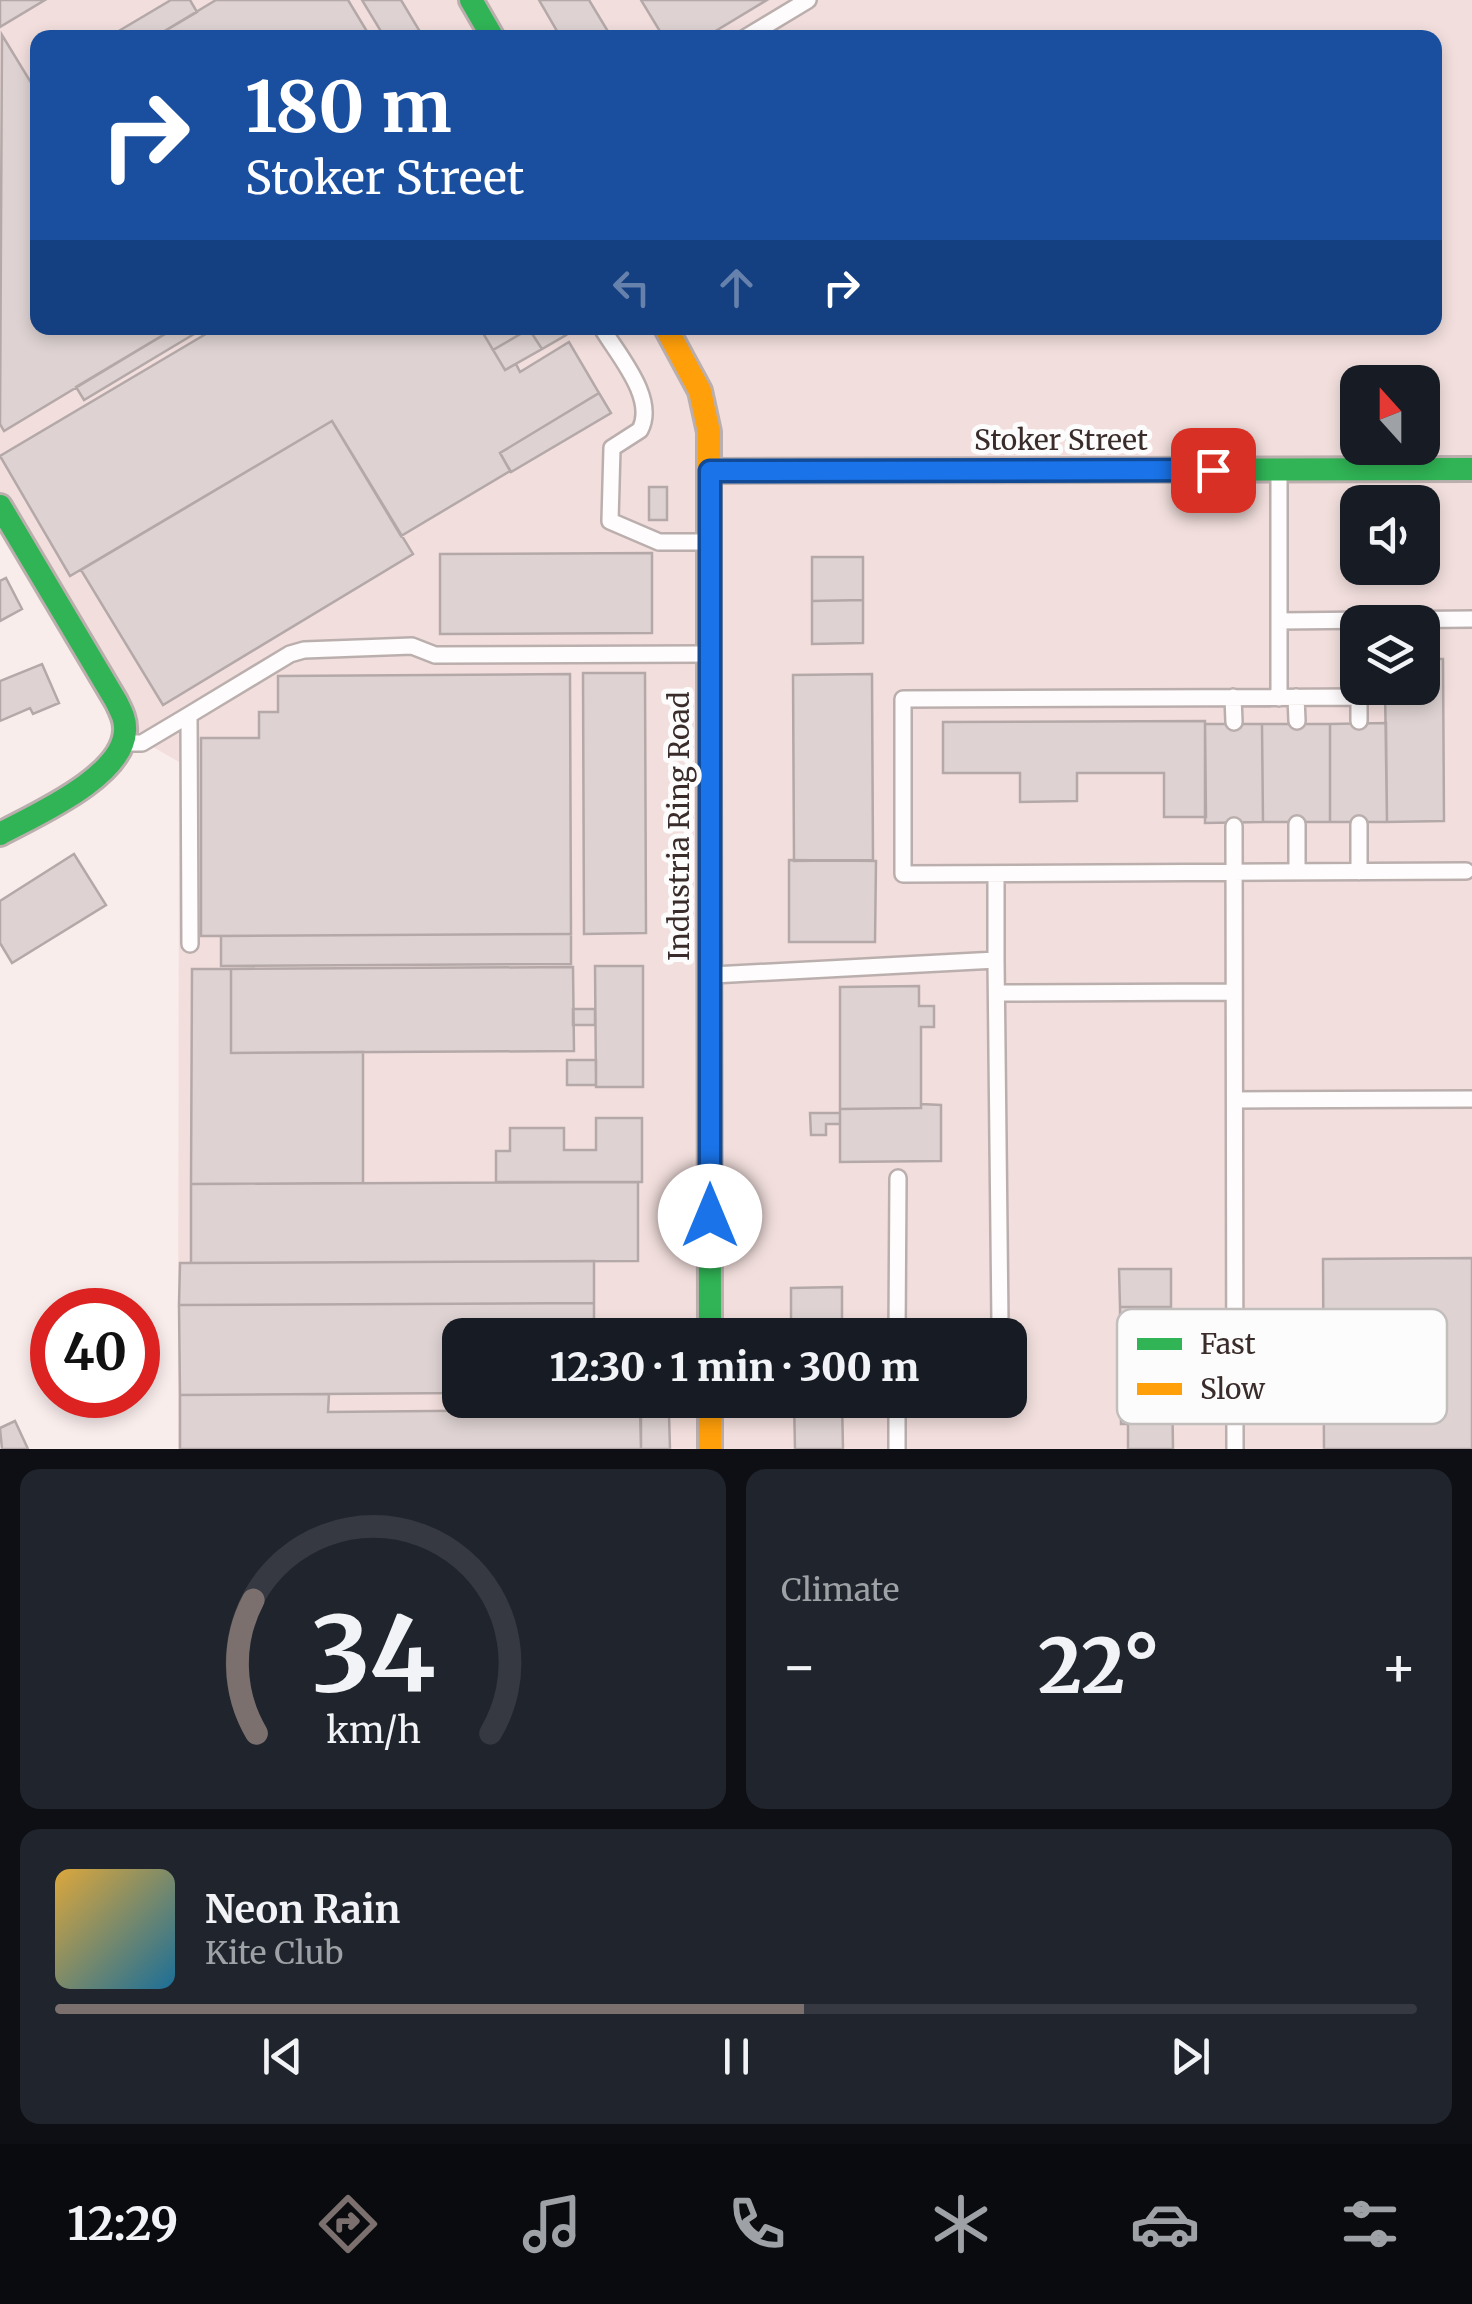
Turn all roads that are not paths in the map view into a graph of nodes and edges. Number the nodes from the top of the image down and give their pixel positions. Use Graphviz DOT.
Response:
graph roads {
  1 [pos="471,0"];
  2 [pos="808,0"];
  3 [pos="488,30"];
  4 [pos="758,30"];
  5 [pos="606,335"];
  6 [pos="670,335"];
  7 [pos="1472,469"];
  8 [pos="1279,470"];
  9 [pos="710,471"];
  10 [pos="0,506"];
  11 [pos="709,542"];
  12 [pos="1472,619"];
  13 [pos="1279,621"];
  14 [pos="709,654"];
  15 [pos="1296,697"];
  16 [pos="1234,698"];
  17 [pos="1279,698"];
  18 [pos="189,715"];
  19 [pos="1296,721"];
  20 [pos="1359,721"];
  21 [pos="1234,722"];
  22 [pos="124,743"];
  23 [pos="1297,824"];
  24 [pos="1359,824"];
  25 [pos="1234,826"];
  26 [pos="0,834"];
  27 [pos="1466,871"];
  28 [pos="1297,872"];
  29 [pos="1359,872"];
  30 [pos="1234,873"];
  31 [pos="996,874"];
  32 [pos="190,944"];
  33 [pos="996,960"];
  34 [pos="708,976"];
  35 [pos="1234,992"];
  36 [pos="997,993"];
  37 [pos="1472,1099"];
  38 [pos="1235,1100"];
  39 [pos="898,1178"];
  40 [pos="1235,1309"];
  41 [pos="710,1318"];
  42 [pos="897,1318"];
  43 [pos="1000,1318"];
  44 [pos="710,1418"];
  45 [pos="897,1418"];
  46 [pos="710,1449"];
  47 [pos="897,1449"];
  1 -- 3 [label="street"];
  2 -- 4 [label="lane"];
  5 -- 11 [label="lane"];
  6 -- 9 [label="street, Industria Ring Road"];
  7 -- 8 [label="street, Stoker Street"];
  8 -- 9 [label="street, Stoker Street"];
  8 -- 13 [label="lane"];
  9 -- 11 [label="street, Industria Ring Road"];
  10 -- 22 [label="street"];
  11 -- 14 [label="street, Industria Ring Road"];
  12 -- 13 [label="lane"];
  13 -- 17 [label="lane"];
  14 -- 18 [label="lane"];
  14 -- 34 [label="street, Industria Ring Road"];
  15 -- 17 [label="lane"];
  15 -- 19 [label="lane"];
  15 -- 20 [label="lane"];
  16 -- 17 [label="lane"];
  16 -- 21 [label="lane"];
  16 -- 31 [label="lane"];
  18 -- 22 [label="lane"];
  18 -- 32 [label="lane"];
  22 -- 26 [label="street"];
  23 -- 28 [label="lane"];
  24 -- 29 [label="lane"];
  25 -- 30 [label="lane"];
  27 -- 29 [label="lane"];
  28 -- 29 [label="lane"];
  28 -- 30 [label="lane"];
  30 -- 31 [label="lane"];
  30 -- 35 [label="lane"];
  31 -- 33 [label="lane"];
  33 -- 34 [label="lane"];
  33 -- 36 [label="lane"];
  34 -- 41 [label="street, Industria Ring Road"];
  35 -- 36 [label="lane"];
  35 -- 38 [label="lane"];
  36 -- 43 [label="lane"];
  37 -- 38 [label="lane"];
  38 -- 40 [label="lane"];
  39 -- 42 [label="lane"];
  44 -- 46 [label="street"];
  45 -- 47 [label="lane"];
}
